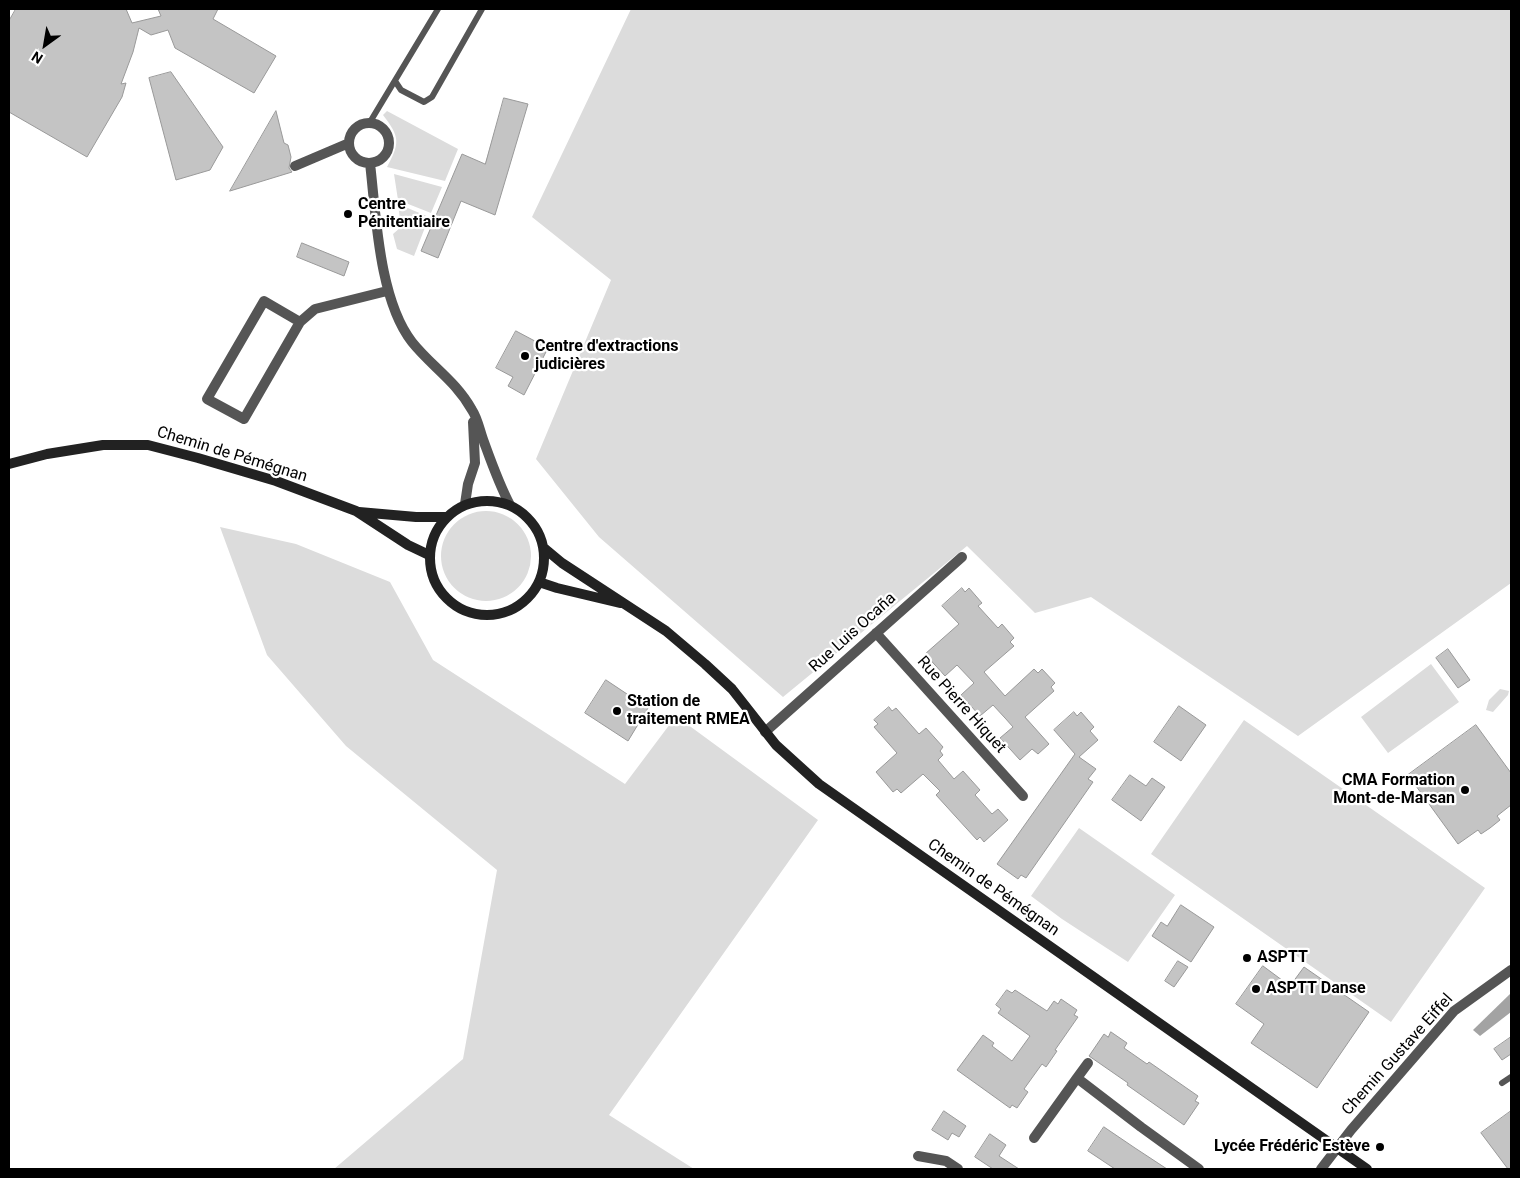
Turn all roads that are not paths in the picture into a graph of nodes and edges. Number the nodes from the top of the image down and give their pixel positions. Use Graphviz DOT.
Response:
graph roads {
  1 [pos="438,9"];
  2 [pos="482,9"];
  3 [pos="396,81"];
  4 [pos="370,122"];
  5 [pos="349,142"];
  6 [pos="370,163"];
  7 [pos="295,166"];
  8 [pos="387,291"];
  9 [pos="300,322"];
  10 [pos="473,410"];
  11 [pos="9,464"];
  12 [pos="465,504"];
  13 [pos="510,505"];
  14 [pos="356,511"];
  15 [pos="445,517"];
  16 [pos="544,548"];
  17 [pos="429,555"];
  18 [pos="962,557"];
  19 [pos="539,582"];
  20 [pos="627,604"];
  21 [pos="876,633"];
  22 [pos="765,732"];
  23 [pos="1023,796"];
  24 [pos="1511,970"];
  25 [pos="1088,1063"];
  26 [pos="1511,1077"];
  27 [pos="1077,1078"];
  28 [pos="1502,1083"];
  29 [pos="1034,1138"];
  30 [pos="1336,1148"];
  31 [pos="918,1156"];
  32 [pos="958,1169"];
  33 [pos="1200,1169"];
  34 [pos="1321,1169"];
  35 [pos="1367,1169"];
  1 -- 3 [label="lane"];
  2 -- 3 [label="lane"];
  3 -- 4 [label="lane"];
  4 -- 5 [label="street"];
  4 -- 6 [label="street"];
  5 -- 6 [label="street"];
  5 -- 7 [label="street"];
  6 -- 8 [label="street"];
  8 -- 9 [label="street"];
  8 -- 10 [label="street"];
  9 -- 9 [label="street"];
  10 -- 12 [label="street"];
  10 -- 13 [label="street"];
  11 -- 14 [label="street, Chemin de Pémégnan"];
  12 -- 13 [label="street"];
  12 -- 15 [label="street"];
  13 -- 16 [label="street"];
  14 -- 15 [label="street, Chemin de Pémégnan"];
  14 -- 17 [label="street, Chemin de Pémégnan"];
  15 -- 17 [label="street"];
  16 -- 19 [label="street"];
  16 -- 20 [label="street, Chemin de Pémégnan"];
  17 -- 19 [label="street"];
  18 -- 21 [label="street, Rue Luis Ocaña"];
  19 -- 20 [label="street, Chemin de Pémégnan"];
  20 -- 22 [label="street, Chemin de Pémégnan"];
  21 -- 22 [label="street, Rue Luis Ocaña"];
  21 -- 23 [label="street, Rue Pierre Hiquet"];
  22 -- 30 [label="street, Chemin de Pémégnan"];
  24 -- 30 [label="street, Chemin Gustave Eiffel"];
  25 -- 27 [label="street"];
  26 -- 28 [label="lane"];
  27 -- 29 [label="street"];
  27 -- 33 [label="street"];
  30 -- 34 [label="street, Chemin Gustave Eiffel"];
  30 -- 35 [label="street, Chemin de Pémégnan"];
  31 -- 32 [label="street"];
}
